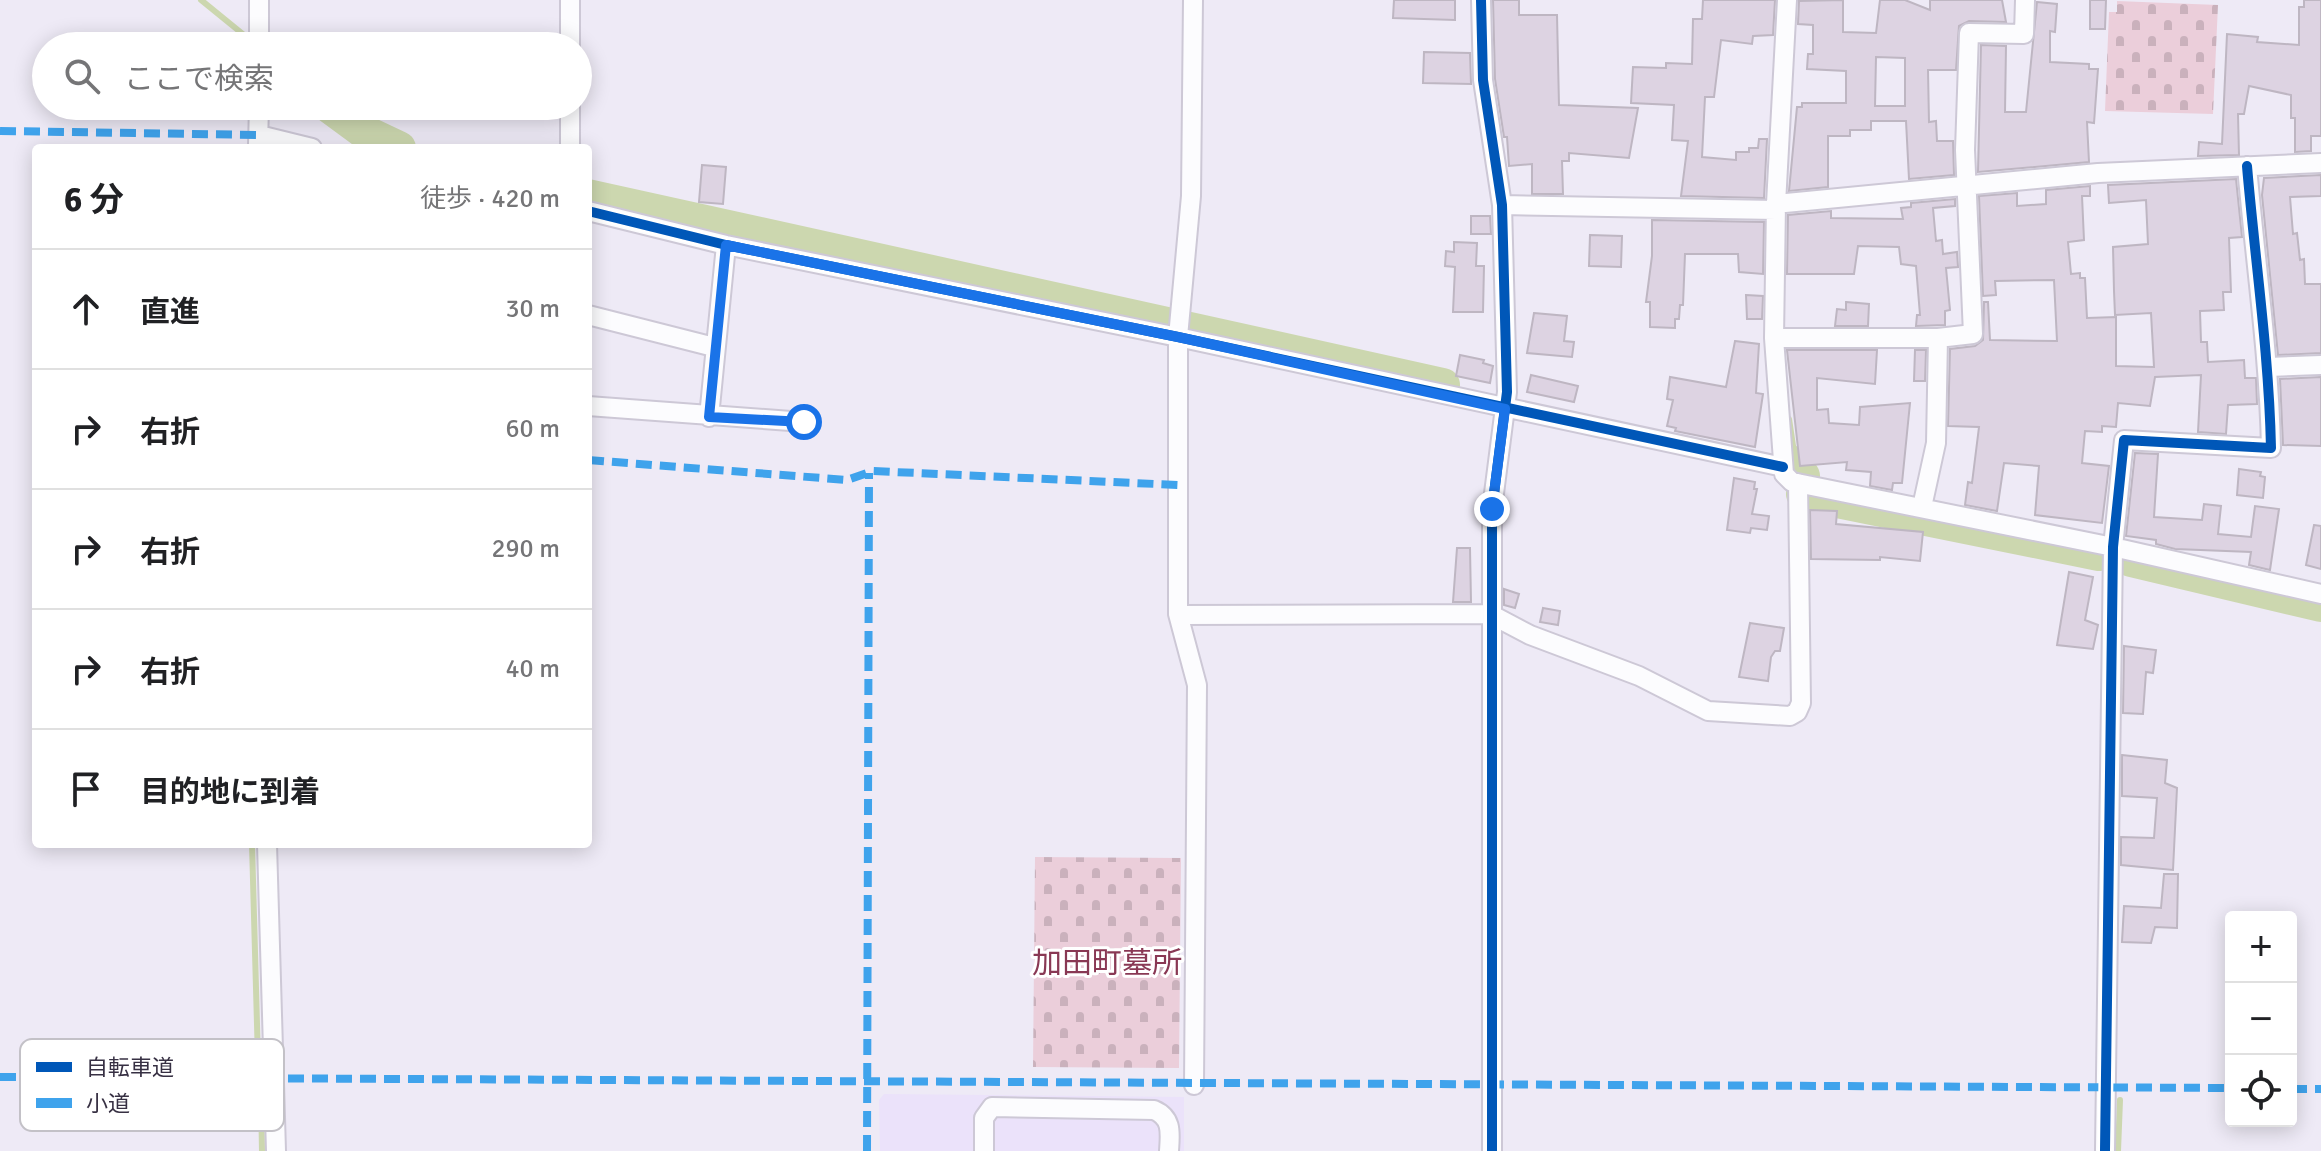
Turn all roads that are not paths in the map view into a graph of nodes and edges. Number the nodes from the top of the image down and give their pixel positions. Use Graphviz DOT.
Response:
graph roads {
  1 [pos="259,0"];
  2 [pos="570,0"];
  3 [pos="1193,0"];
  4 [pos="1481,0"];
  5 [pos="1787,0"];
  6 [pos="2025,0"];
  7 [pos="259,32"];
  8 [pos="570,32"];
  9 [pos="259,120"];
  10 [pos="570,120"];
  11 [pos="258,142"];
  12 [pos="570,144"];
  13 [pos="2321,163"];
  14 [pos="2247,166"];
  15 [pos="1967,183"];
  16 [pos="1502,205"];
  17 [pos="1776,207"];
  18 [pos="592,212"];
  19 [pos="726,245"];
  20 [pos="592,316"];
  21 [pos="1179,330"];
  22 [pos="1774,338"];
  23 [pos="1938,338"];
  24 [pos="714,347"];
  25 [pos="2321,365"];
  26 [pos="2269,367"];
  27 [pos="1506,403"];
  28 [pos="592,406"];
  29 [pos="709,417"];
  30 [pos="804,422"];
  31 [pos="1783,467"];
  32 [pos="1798,483"];
  33 [pos="1922,507"];
  34 [pos="2113,547"];
  35 [pos="2321,594"];
  36 [pos="1492,614"];
  37 [pos="1179,615"];
  38 [pos="267,848"];
  39 [pos="273,1039"];
  40 [pos="1194,1085"];
  41 [pos="275,1131"];
  42 [pos="276,1151"];
  43 [pos="984,1151"];
  44 [pos="1169,1151"];
  45 [pos="1492,1151"];
  46 [pos="2105,1151"];
  1 -- 7 [label="street"];
  2 -- 8 [label="street"];
  3 -- 21 [label="street"];
  4 -- 16 [label="street"];
  5 -- 17 [label="street"];
  6 -- 15 [label="street"];
  9 -- 11 [label="street"];
  10 -- 12 [label="street"];
  13 -- 14 [label="street"];
  14 -- 15 [label="street"];
  14 -- 26 [label="street"];
  15 -- 17 [label="street"];
  15 -- 23 [label="street"];
  16 -- 17 [label="street"];
  16 -- 27 [label="street"];
  17 -- 22 [label="street"];
  18 -- 19 [label="street"];
  19 -- 21 [label="street"];
  19 -- 24 [label="street"];
  20 -- 24 [label="street"];
  21 -- 27 [label="street"];
  21 -- 37 [label="street"];
  22 -- 23 [label="street"];
  22 -- 31 [label="street"];
  23 -- 33 [label="street"];
  24 -- 29 [label="street"];
  25 -- 26 [label="street"];
  26 -- 34 [label="street"];
  27 -- 31 [label="street"];
  27 -- 36 [label="street"];
  28 -- 29 [label="street"];
  29 -- 30 [label="street"];
  31 -- 32 [label="street"];
  32 -- 33 [label="street"];
  32 -- 36 [label="street"];
  33 -- 34 [label="street"];
  34 -- 35 [label="street"];
  34 -- 46 [label="street"];
  36 -- 37 [label="street"];
  36 -- 45 [label="street"];
  37 -- 40 [label="street"];
  38 -- 39 [label="street"];
  41 -- 42 [label="street"];
  43 -- 44 [label="street"];
}
